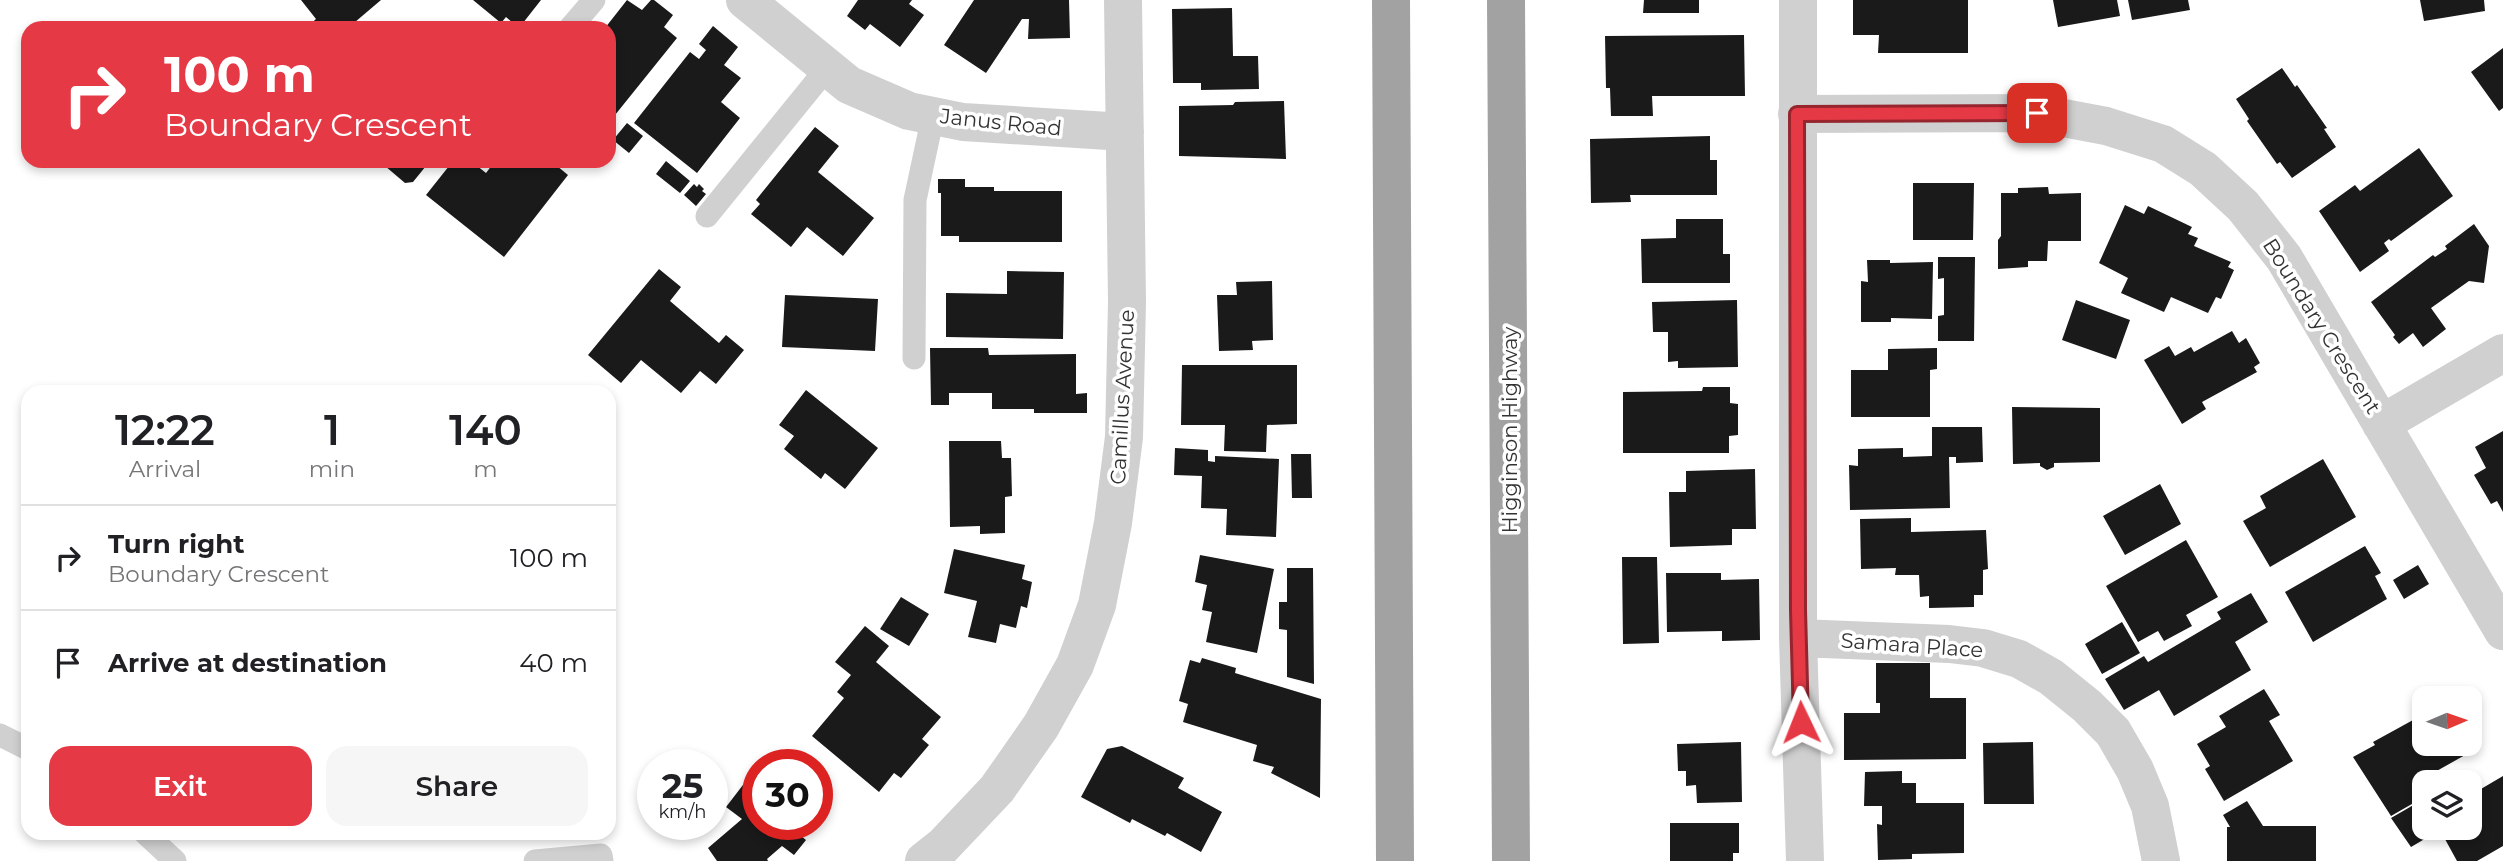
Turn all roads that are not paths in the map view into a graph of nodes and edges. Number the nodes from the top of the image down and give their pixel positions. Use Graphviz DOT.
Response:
graph roads {
  1 [pos="594,0"];
  2 [pos="745,0"];
  3 [pos="1123,0"];
  4 [pos="1391,0"];
  5 [pos="1506,0"];
  6 [pos="1798,0"];
  7 [pos="576,21"];
  8 [pos="828,67"];
  9 [pos="1797,114"];
  10 [pos="933,116"];
  11 [pos="1125,132"];
  12 [pos="707,216"];
  13 [pos="2503,353"];
  14 [pos="914,358"];
  15 [pos="2381,424"];
  16 [pos="2503,631"];
  17 [pos="1798,638"];
  18 [pos="0,735"];
  19 [pos="21,745"];
  20 [pos="152,840"];
  21 [pos="175,861"];
  22 [pos="536,861"];
  23 [pos="602,861"];
  24 [pos="924,861"];
  25 [pos="1395,861"];
  26 [pos="1511,861"];
  27 [pos="1805,861"];
  28 [pos="2161,861"];
  1 -- 7 [label="lane"];
  2 -- 8 [label="street, Janus Road"];
  3 -- 11 [label="street, Camillus Avenue"];
  4 -- 25 [label="highway"];
  5 -- 26 [label="highway, Higginson Highway"];
  6 -- 9 [label="street"];
  8 -- 10 [label="street, Janus Road"];
  8 -- 12 [label="lane"];
  9 -- 15 [label="street, Boundary Crescent"];
  9 -- 17 [label="street"];
  10 -- 11 [label="street, Janus Road"];
  10 -- 14 [label="lane"];
  11 -- 24 [label="street, Camillus Avenue"];
  13 -- 15 [label="street"];
  15 -- 16 [label="street, Boundary Crescent"];
  17 -- 27 [label="street"];
  17 -- 28 [label="street, Samara Place"];
  18 -- 19 [label="lane"];
  20 -- 21 [label="lane"];
  22 -- 23 [label="lane"];
}
